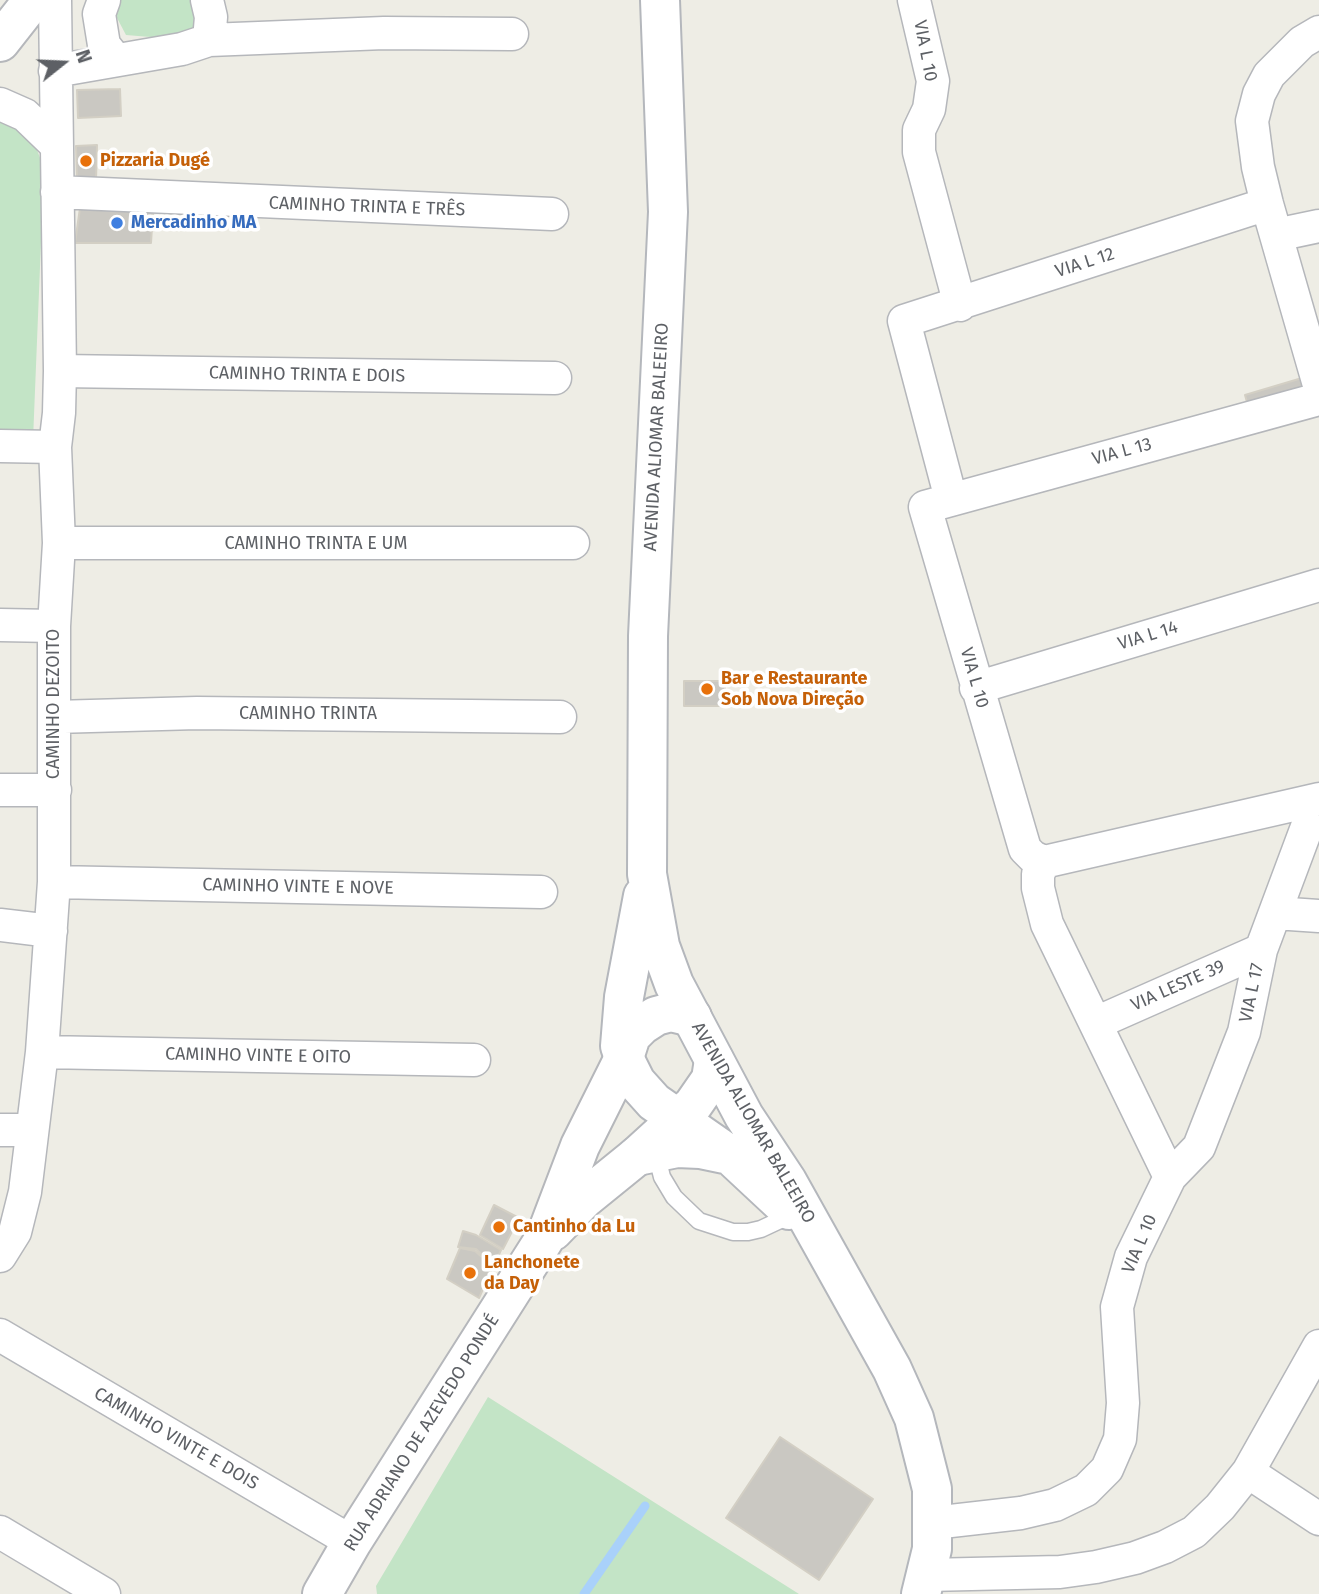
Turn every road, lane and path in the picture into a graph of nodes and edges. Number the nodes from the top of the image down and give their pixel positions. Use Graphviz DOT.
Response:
graph roads {
  1 [pos="33,0"];
  2 [pos="55,0"];
  3 [pos="104,0"];
  4 [pos="207,0"];
  5 [pos="660,0"];
  6 [pos="914,0"];
  7 [pos="1319,32"];
  8 [pos="512,34"];
  9 [pos="209,40"];
  10 [pos="0,42"];
  11 [pos="117,60"];
  12 [pos="55,71"];
  13 [pos="0,104"];
  14 [pos="56,145"];
  15 [pos="57,192"];
  16 [pos="1267,204"];
  17 [pos="552,214"];
  18 [pos="1319,226"];
  19 [pos="1276,235"];
  20 [pos="960,304"];
  21 [pos="904,321"];
  22 [pos="60,371"];
  23 [pos="555,378"];
  24 [pos="1319,385"];
  25 [pos="1319,399"];
  26 [pos="0,446"];
  27 [pos="55,447"];
  28 [pos="938,503"];
  29 [pos="58,543"];
  30 [pos="572,543"];
  31 [pos="1319,585"];
  32 [pos="0,625"];
  33 [pos="54,626"];
  34 [pos="976,688"];
  35 [pos="55,717"];
  36 [pos="560,718"];
  37 [pos="0,790"];
  38 [pos="55,790"];
  39 [pos="1318,799"];
  40 [pos="1034,855"];
  41 [pos="647,873"];
  42 [pos="54,882"];
  43 [pos="541,892"];
  44 [pos="1275,913"];
  45 [pos="1319,916"];
  46 [pos="0,925"];
  47 [pos="51,931"];
  48 [pos="1261,950"];
  49 [pos="692,1017"];
  50 [pos="1096,1023"];
  51 [pos="43,1052"];
  52 [pos="624,1058"];
  53 [pos="474,1060"];
  54 [pos="714,1060"];
  55 [pos="678,1120"];
  56 [pos="0,1130"];
  57 [pos="32,1130"];
  58 [pos="646,1154"];
  59 [pos="730,1155"];
  60 [pos="1170,1177"];
  61 [pos="793,1214"];
  62 [pos="545,1238"];
  63 [pos="826,1252"];
  64 [pos="0,1256"];
  65 [pos="0,1335"];
  66 [pos="1319,1346"];
  67 [pos="1248,1472"];
  68 [pos="1319,1519"];
  69 [pos="933,1523"];
  70 [pos="0,1532"];
  71 [pos="352,1542"];
  72 [pos="1060,1572"];
  73 [pos="924,1585"];
  74 [pos="104,1594"];
  75 [pos="322,1594"];
  76 [pos="1089,1594"];
  1 -- 10 [label="main road"];
  2 -- 12 [label="street, CAMINHO DEZOITO"];
  3 -- 11 [label="street"];
  4 -- 9 [label="street"];
  5 -- 41 [label="main road, AVENIDA ALIOMAR BALEEIRO"];
  6 -- 20 [label="street, VIA L 10"];
  7 -- 16 [label="street"];
  8 -- 9 [label="street"];
  9 -- 11 [label="street"];
  11 -- 12 [label="street"];
  12 -- 14 [label="street, CAMINHO DEZOITO"];
  13 -- 14 [label="street"];
  14 -- 15 [label="street, CAMINHO DEZOITO"];
  15 -- 17 [label="street, CAMINHO TRINTA E TRÊS"];
  15 -- 22 [label="street, CAMINHO DEZOITO"];
  16 -- 19 [label="street"];
  16 -- 20 [label="street, VIA L 12"];
  18 -- 19 [label="street"];
  19 -- 24 [label="street"];
  20 -- 21 [label="street, VIA L 12"];
  21 -- 28 [label="street, VIA L 10"];
  22 -- 23 [label="street, CAMINHO TRINTA E DOIS"];
  22 -- 27 [label="street, CAMINHO DEZOITO"];
  25 -- 28 [label="street, VIA L 13"];
  26 -- 27 [label="street"];
  27 -- 29 [label="street, CAMINHO DEZOITO"];
  28 -- 34 [label="street, VIA L 10"];
  29 -- 30 [label="street, CAMINHO TRINTA E UM"];
  29 -- 33 [label="street, CAMINHO DEZOITO"];
  31 -- 34 [label="street, VIA L 14"];
  32 -- 33 [label="street"];
  33 -- 35 [label="street, CAMINHO DEZOITO"];
  34 -- 40 [label="street, VIA L 10"];
  35 -- 36 [label="street, CAMINHO TRINTA"];
  35 -- 38 [label="street, CAMINHO DEZOITO"];
  37 -- 38 [label="street"];
  38 -- 42 [label="street, CAMINHO DEZOITO"];
  39 -- 40 [label="street, VIA L 17"];
  39 -- 44 [label="street, VIA L 17"];
  40 -- 50 [label="street, VIA L 10"];
  41 -- 49 [label="main road, AVENIDA ALIOMAR BALEEIRO"];
  41 -- 52 [label="main road, AVENIDA ALIOMAR BALEEIRO"];
  42 -- 43 [label="street, CAMINHO VINTE E NOVE"];
  42 -- 47 [label="street, CAMINHO DEZOITO"];
  44 -- 45 [label="street"];
  44 -- 48 [label="street, VIA L 17"];
  46 -- 47 [label="street"];
  47 -- 51 [label="street, CAMINHO DEZOITO"];
  48 -- 50 [label="street, VIA LESTE 39"];
  48 -- 60 [label="street, VIA L 17"];
  49 -- 52 [label="main road, RUA ADRIANO DE AZEVEDO PONDÉ"];
  49 -- 54 [label="main road, AVENIDA ALIOMAR BALEEIRO"];
  50 -- 60 [label="street, VIA L 10"];
  51 -- 53 [label="street, CAMINHO VINTE E OITO"];
  51 -- 57 [label="street, CAMINHO DEZOITO"];
  52 -- 55 [label="main road, AVENIDA ALIOMAR BALEEIRO"];
  52 -- 62 [label="main road, RUA ADRIANO DE AZEVEDO PONDÉ"];
  54 -- 55 [label="main road, RUA ADRIANO DE AZEVEDO PONDÉ"];
  54 -- 63 [label="main road, AVENIDA ALIOMAR BALEEIRO"];
  55 -- 58 [label="main road, RUA ADRIANO DE AZEVEDO PONDÉ"];
  55 -- 59 [label="main road, AVENIDA ALIOMAR BALEEIRO"];
  56 -- 57 [label="street"];
  57 -- 64 [label="street, CAMINHO DEZOITO"];
  58 -- 59 [label="main road"];
  58 -- 61 [label="lane"];
  58 -- 62 [label="main road, RUA ADRIANO DE AZEVEDO PONDÉ"];
  59 -- 61 [label="main road, AVENIDA ALIOMAR BALEEIRO"];
  60 -- 69 [label="street, VIA L 10"];
  61 -- 63 [label="main road, AVENIDA ALIOMAR BALEEIRO"];
  62 -- 71 [label="main road, RUA ADRIANO DE AZEVEDO PONDÉ"];
  63 -- 69 [label="main road, AVENIDA ALIOMAR BALEEIRO"];
  65 -- 71 [label="street, CAMINHO VINTE E DOIS"];
  66 -- 67 [label="street"];
  67 -- 68 [label="street"];
  67 -- 72 [label="street"];
  69 -- 73 [label="main road, AVENIDA ALIOMAR BALEEIRO"];
  70 -- 74 [label="street"];
  71 -- 75 [label="main road, RUA ADRIANO DE AZEVEDO PONDÉ"];
  72 -- 73 [label="street"];
  72 -- 76 [label="street"];
}
